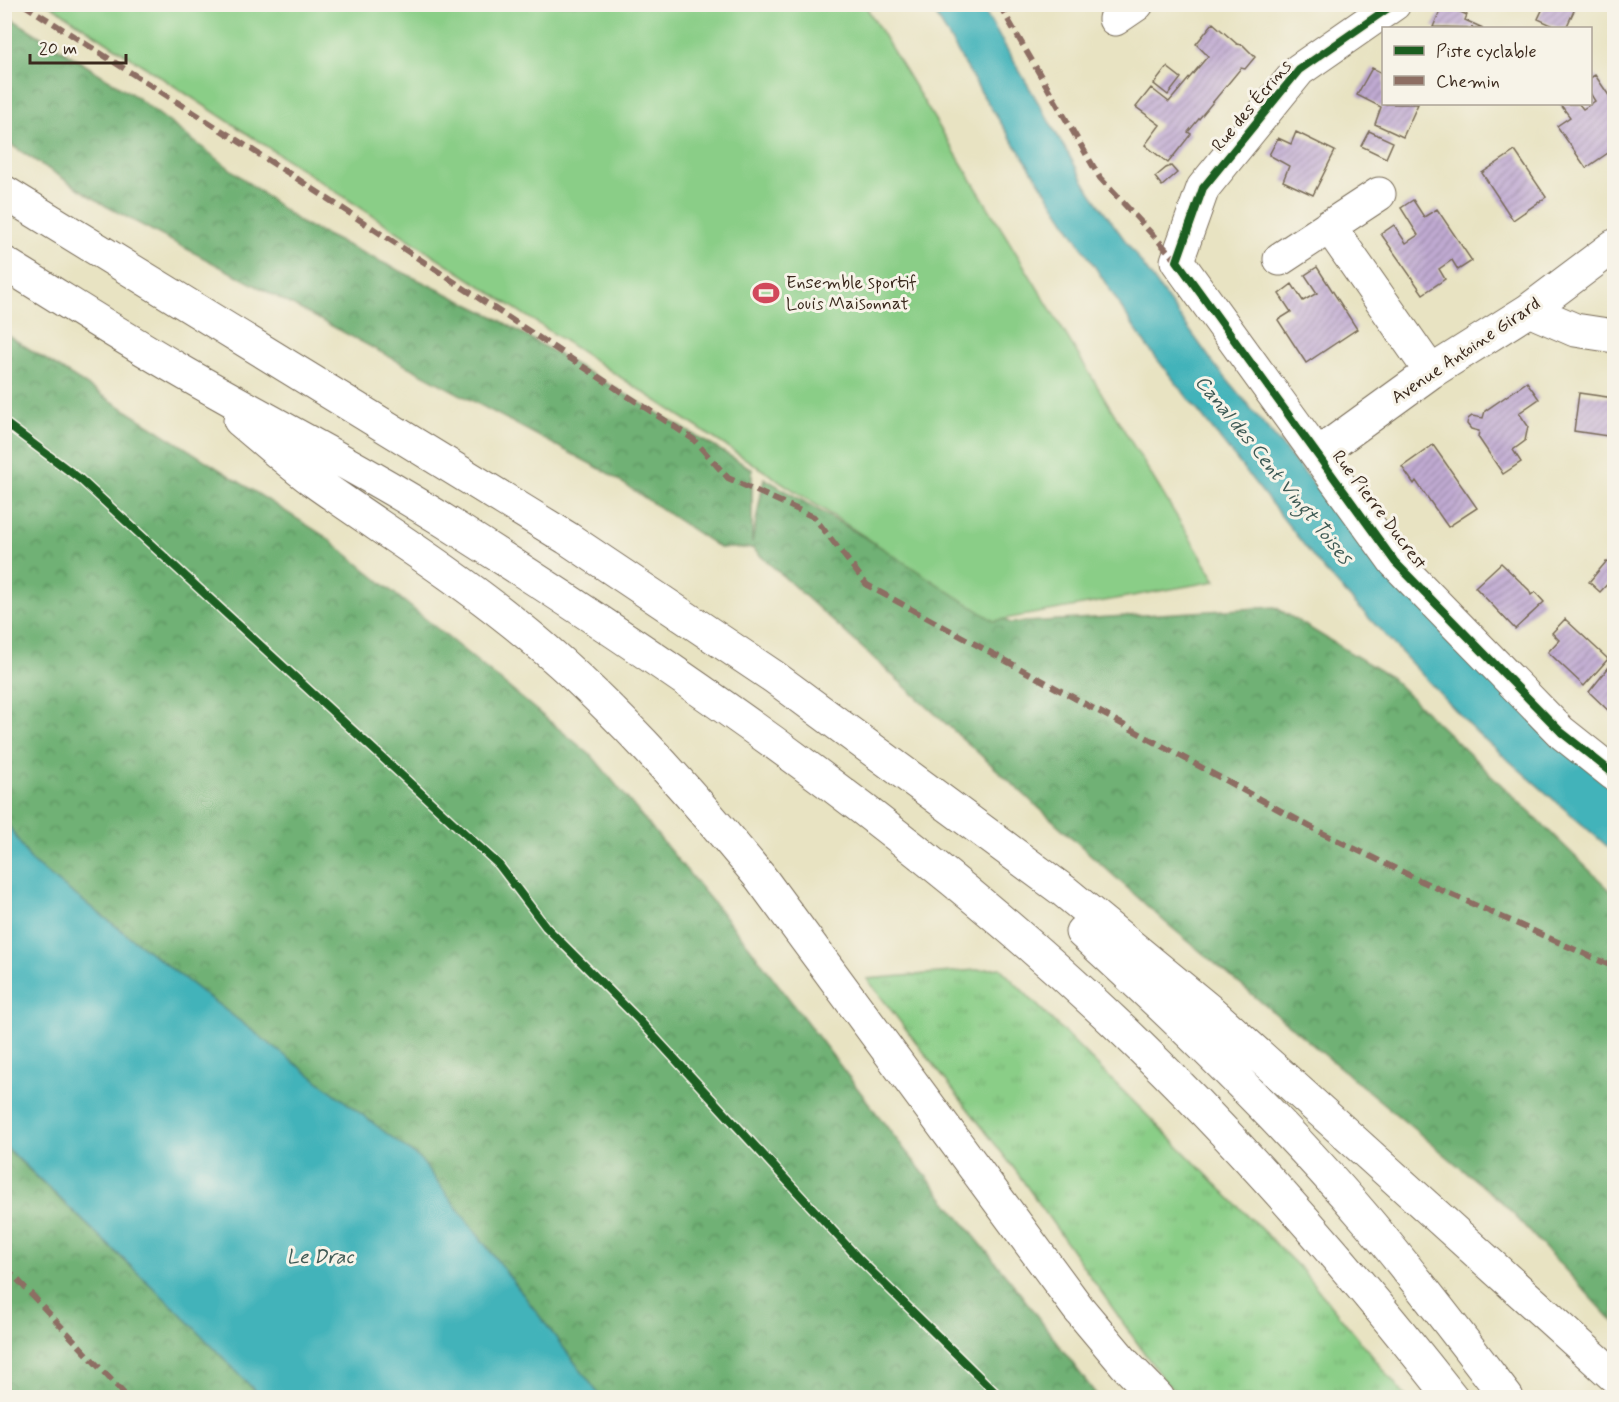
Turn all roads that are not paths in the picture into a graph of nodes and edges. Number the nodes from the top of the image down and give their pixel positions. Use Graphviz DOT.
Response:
graph roads {
  1 [pos="1394,4"];
  2 [pos="4,192"];
  3 [pos="1379,194"];
  4 [pos="1329,226"];
  5 [pos="1614,246"];
  6 [pos="1280,259"];
  7 [pos="1177,261"];
  8 [pos="4,263"];
  9 [pos="1528,310"];
  10 [pos="1614,336"];
  11 [pos="178,370"];
  12 [pos="1431,372"];
  13 [pos="1318,454"];
  14 [pos="1614,774"];
  15 [pos="921,787"];
  16 [pos="1614,1376"];
  17 [pos="1158,1398"];
  18 [pos="1452,1398"];
  19 [pos="1507,1398"];
  1 -- 7 [label="main road, Rue des Écrins"];
  2 -- 15 [label="main road"];
  3 -- 4 [label="main road"];
  4 -- 6 [label="main road"];
  4 -- 12 [label="main road"];
  5 -- 9 [label="main road, Avenue Antoine Girard"];
  7 -- 13 [label="main road, Rue Pierre Ducrest"];
  8 -- 11 [label="main road"];
  9 -- 10 [label="main road"];
  9 -- 12 [label="main road, Avenue Antoine Girard"];
  11 -- 17 [label="main road"];
  11 -- 18 [label="main road"];
  12 -- 13 [label="main road, Avenue Antoine Girard"];
  13 -- 14 [label="main road, Rue Pierre Ducrest"];
  15 -- 16 [label="main road"];
  15 -- 19 [label="main road"];
}
